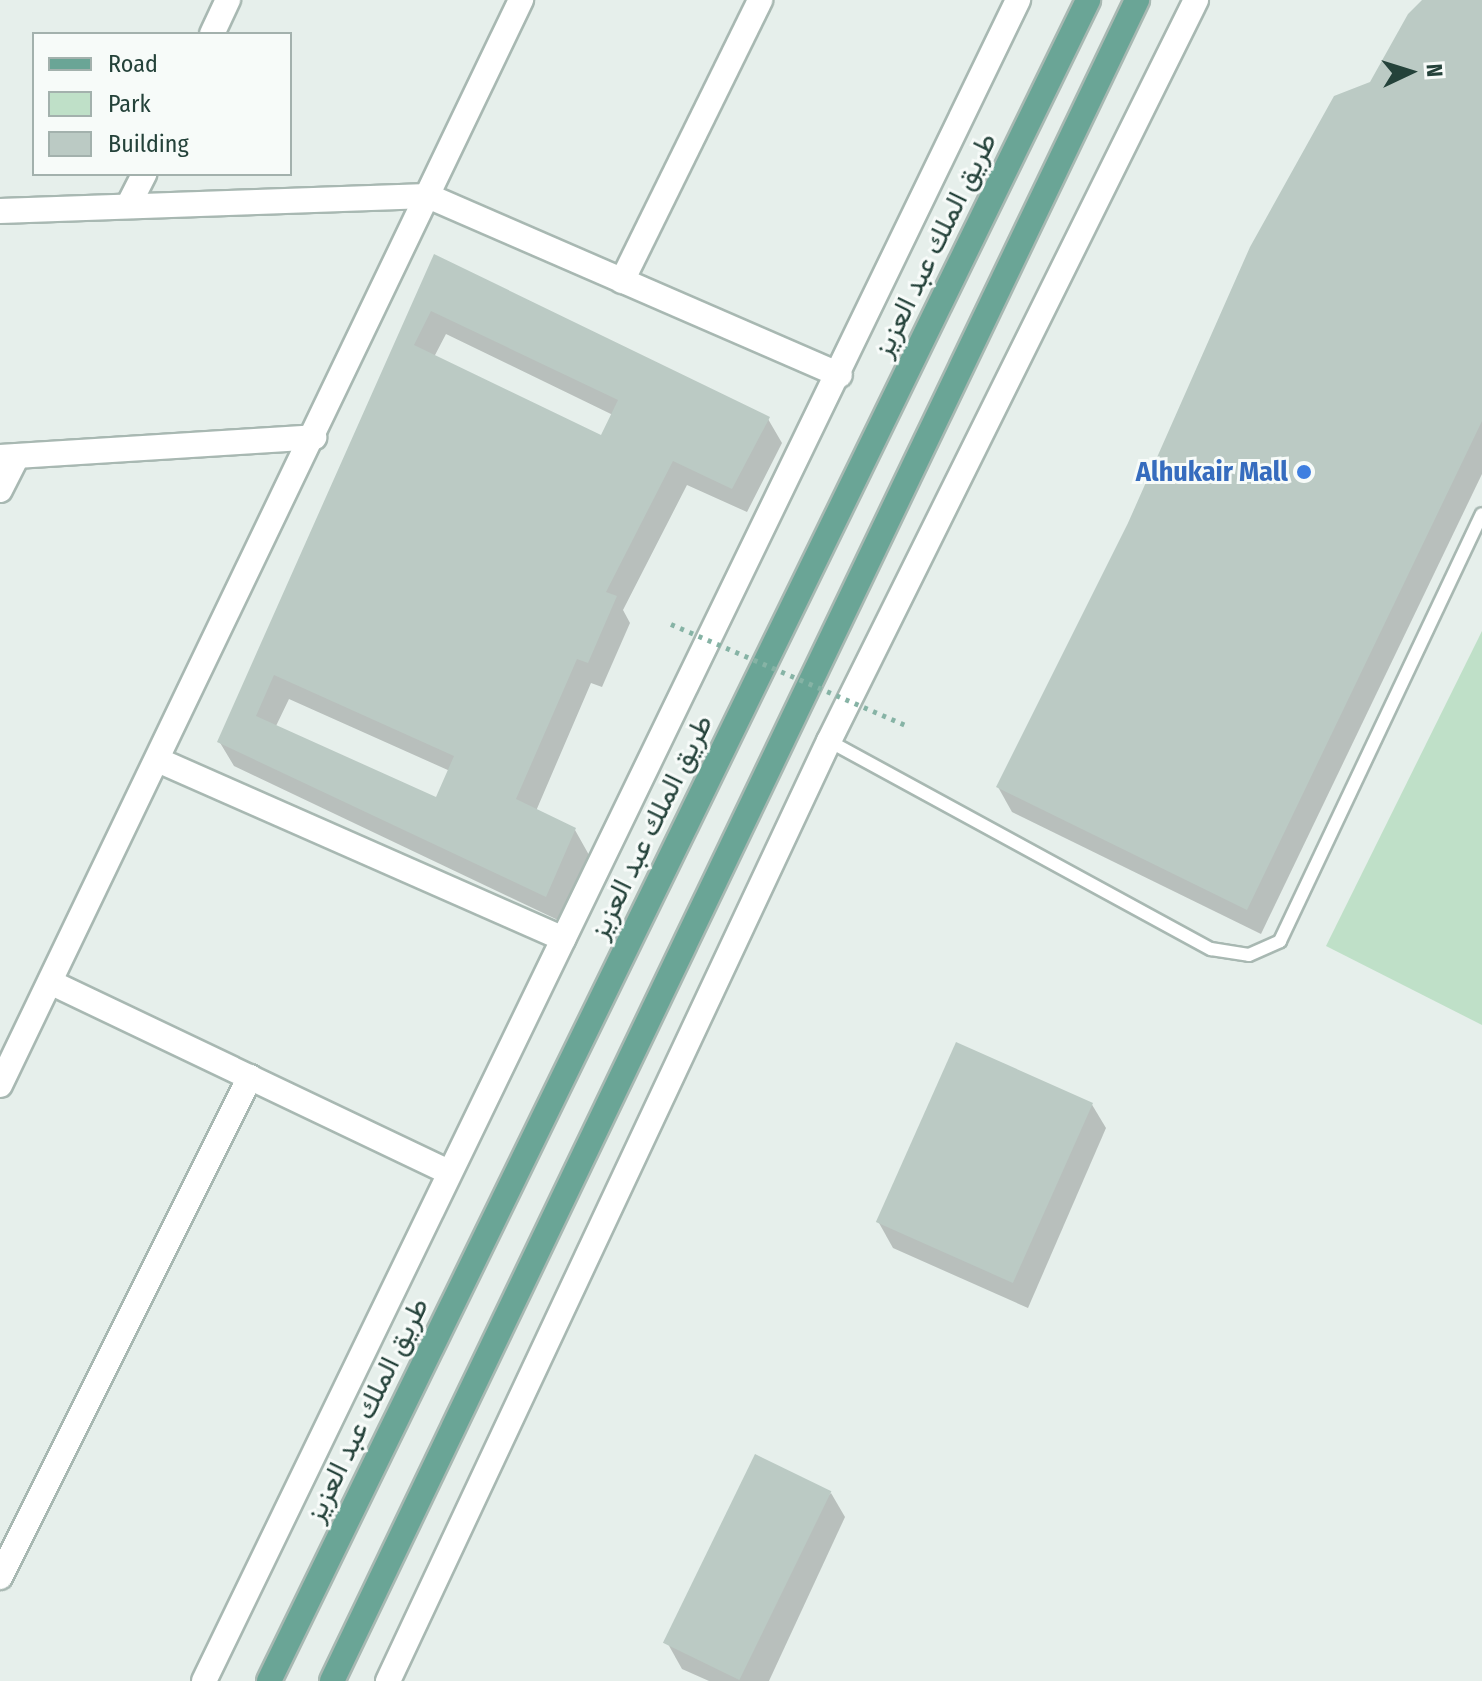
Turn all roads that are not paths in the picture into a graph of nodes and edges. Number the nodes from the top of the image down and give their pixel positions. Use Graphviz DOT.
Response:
graph roads {
  1 [pos="228,0"];
  2 [pos="521,0"];
  3 [pos="760,0"];
  4 [pos="1018,0"];
  5 [pos="1088,0"];
  6 [pos="1137,0"];
  7 [pos="1196,0"];
  8 [pos="213,32"];
  9 [pos="143,176"];
  10 [pos="428,196"];
  11 [pos="128,206"];
  12 [pos="0,211"];
  13 [pos="622,281"];
  14 [pos="840,375"];
  15 [pos="314,437"];
  16 [pos="8,456"];
  17 [pos="0,490"];
  18 [pos="1482,514"];
  19 [pos="829,741"];
  20 [pos="158,760"];
  21 [pos="563,939"];
  22 [pos="50,982"];
  23 [pos="250,1077"];
  24 [pos="0,1085"];
  25 [pos="447,1171"];
  26 [pos="0,1577"];
  27 [pos="204,1681"];
  28 [pos="269,1681"];
  29 [pos="332,1681"];
  30 [pos="388,1681"];
  1 -- 8 [label="street"];
  2 -- 10 [label="street"];
  3 -- 13 [label="street"];
  4 -- 14 [label="street"];
  5 -- 28 [label="main road, طريق الملك عبد العزيز"];
  6 -- 29 [label="main road"];
  7 -- 19 [label="street"];
  9 -- 11 [label="street"];
  10 -- 11 [label="street"];
  10 -- 13 [label="street"];
  10 -- 15 [label="street"];
  11 -- 12 [label="street"];
  13 -- 14 [label="street"];
  14 -- 21 [label="street"];
  15 -- 16 [label="street"];
  15 -- 20 [label="street"];
  16 -- 17 [label="street"];
  18 -- 19 [label="lane"];
  19 -- 30 [label="street"];
  20 -- 21 [label="street"];
  20 -- 22 [label="street"];
  21 -- 25 [label="street"];
  22 -- 23 [label="street"];
  22 -- 24 [label="street"];
  23 -- 25 [label="street"];
  23 -- 26 [label="street"];
  25 -- 27 [label="street"];
}
